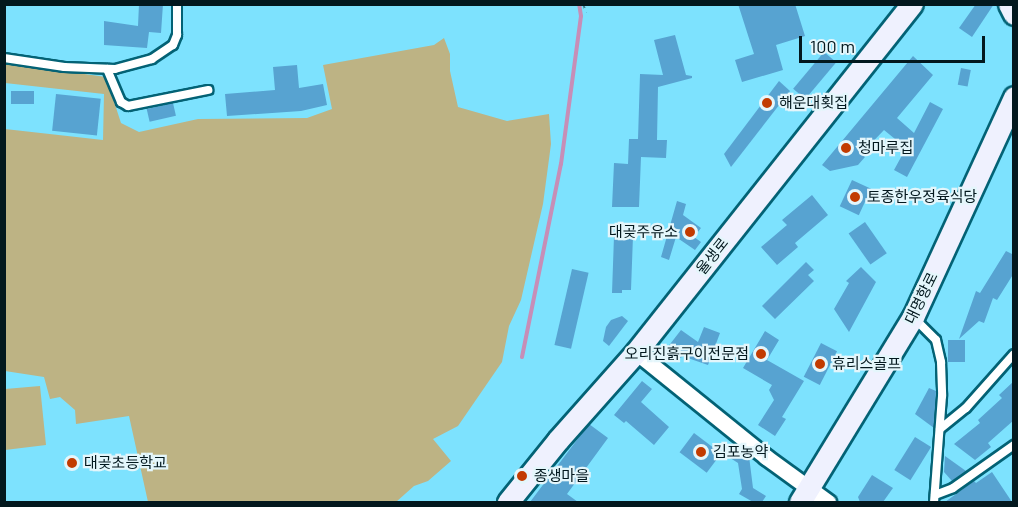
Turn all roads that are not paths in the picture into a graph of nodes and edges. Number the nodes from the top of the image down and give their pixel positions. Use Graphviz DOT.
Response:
graph roads {
  1 [pos="177,4"];
  2 [pos="912,4"];
  3 [pos="1009,4"];
  4 [pos="1014,14"];
  5 [pos="4,58"];
  6 [pos="107,69"];
  7 [pos="208,90"];
  8 [pos="1014,97"];
  9 [pos="913,317"];
  10 [pos="636,352"];
  11 [pos="1014,354"];
  12 [pos="940,429"];
  13 [pos="1014,445"];
  14 [pos="805,496"];
  15 [pos="935,499"];
  16 [pos="508,502"];
  17 [pos="828,502"];
  1 -- 6 [label="lane"];
  2 -- 10 [label="street, 율생로"];
  3 -- 4 [label="street"];
  5 -- 6 [label="lane"];
  6 -- 7 [label="lane"];
  8 -- 9 [label="street, 대명항로"];
  9 -- 12 [label="lane"];
  9 -- 14 [label="street, 대명항로"];
  10 -- 14 [label="street"];
  10 -- 16 [label="street, 율생로"];
  11 -- 12 [label="lane"];
  12 -- 15 [label="lane"];
  13 -- 15 [label="lane"];
  14 -- 17 [label="street"];
}
